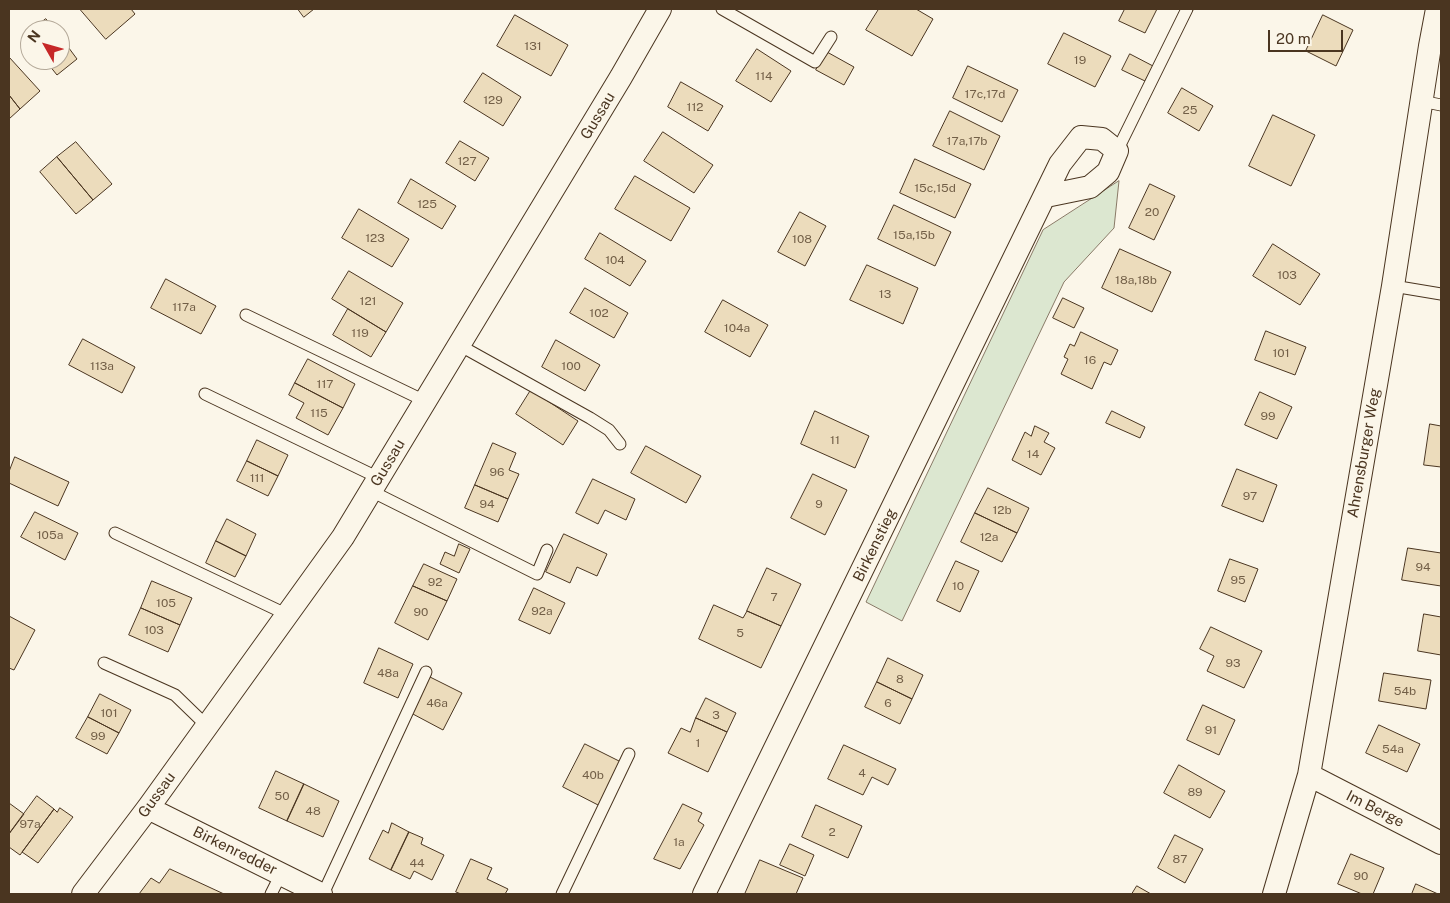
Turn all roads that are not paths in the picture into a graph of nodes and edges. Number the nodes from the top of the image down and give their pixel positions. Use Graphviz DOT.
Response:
graph roads {
  1 [pos="660,9"];
  2 [pos="722,9"];
  3 [pos="1188,9"];
  4 [pos="1437,9"];
  5 [pos="831,37"];
  6 [pos="1431,103"];
  7 [pos="1117,151"];
  8 [pos="1046,196"];
  9 [pos="1393,286"];
  10 [pos="1441,294"];
  11 [pos="246,315"];
  12 [pos="460,345"];
  13 [pos="205,394"];
  14 [pos="425,402"];
  15 [pos="620,444"];
  16 [pos="375,484"];
  17 [pos="115,533"];
  18 [pos="547,550"];
  19 [pos="288,615"];
  20 [pos="104,663"];
  21 [pos="426,672"];
  22 [pos="208,726"];
  23 [pos="629,754"];
  24 [pos="1310,775"];
  25 [pos="148,808"];
  26 [pos="1441,843"];
  27 [pos="281,874"];
  28 [pos="83,894"];
  29 [pos="271,894"];
  30 [pos="322,894"];
  31 [pos="562,894"];
  32 [pos="704,894"];
  33 [pos="1274,894"];
  1 -- 12 [label="street, Gussau"];
  2 -- 5 [label="lane"];
  3 -- 7 [label="lane"];
  4 -- 6 [label="street, Ahrensburger Weg"];
  6 -- 9 [label="street, Ahrensburger Weg"];
  7 -- 8 [label="street"];
  7 -- 8 [label="street, Birkenstieg"];
  8 -- 32 [label="street, Birkenstieg"];
  9 -- 10 [label="lane"];
  9 -- 24 [label="street, Ahrensburger Weg"];
  11 -- 14 [label="lane"];
  12 -- 14 [label="street, Gussau"];
  12 -- 15 [label="lane"];
  13 -- 16 [label="lane"];
  14 -- 16 [label="street, Gussau"];
  16 -- 18 [label="lane"];
  16 -- 19 [label="street, Gussau"];
  17 -- 19 [label="lane"];
  19 -- 22 [label="street, Gussau"];
  20 -- 22 [label="lane"];
  21 -- 30 [label="lane"];
  22 -- 25 [label="street, Gussau"];
  23 -- 31 [label="lane"];
  24 -- 26 [label="street, Im Berge"];
  24 -- 33 [label="street, Ahrensburger Weg"];
  25 -- 27 [label="street, Birkenredder"];
  25 -- 28 [label="street, Gussau"];
  27 -- 29 [label="lane"];
  27 -- 30 [label="street, Birkenredder"];
}
